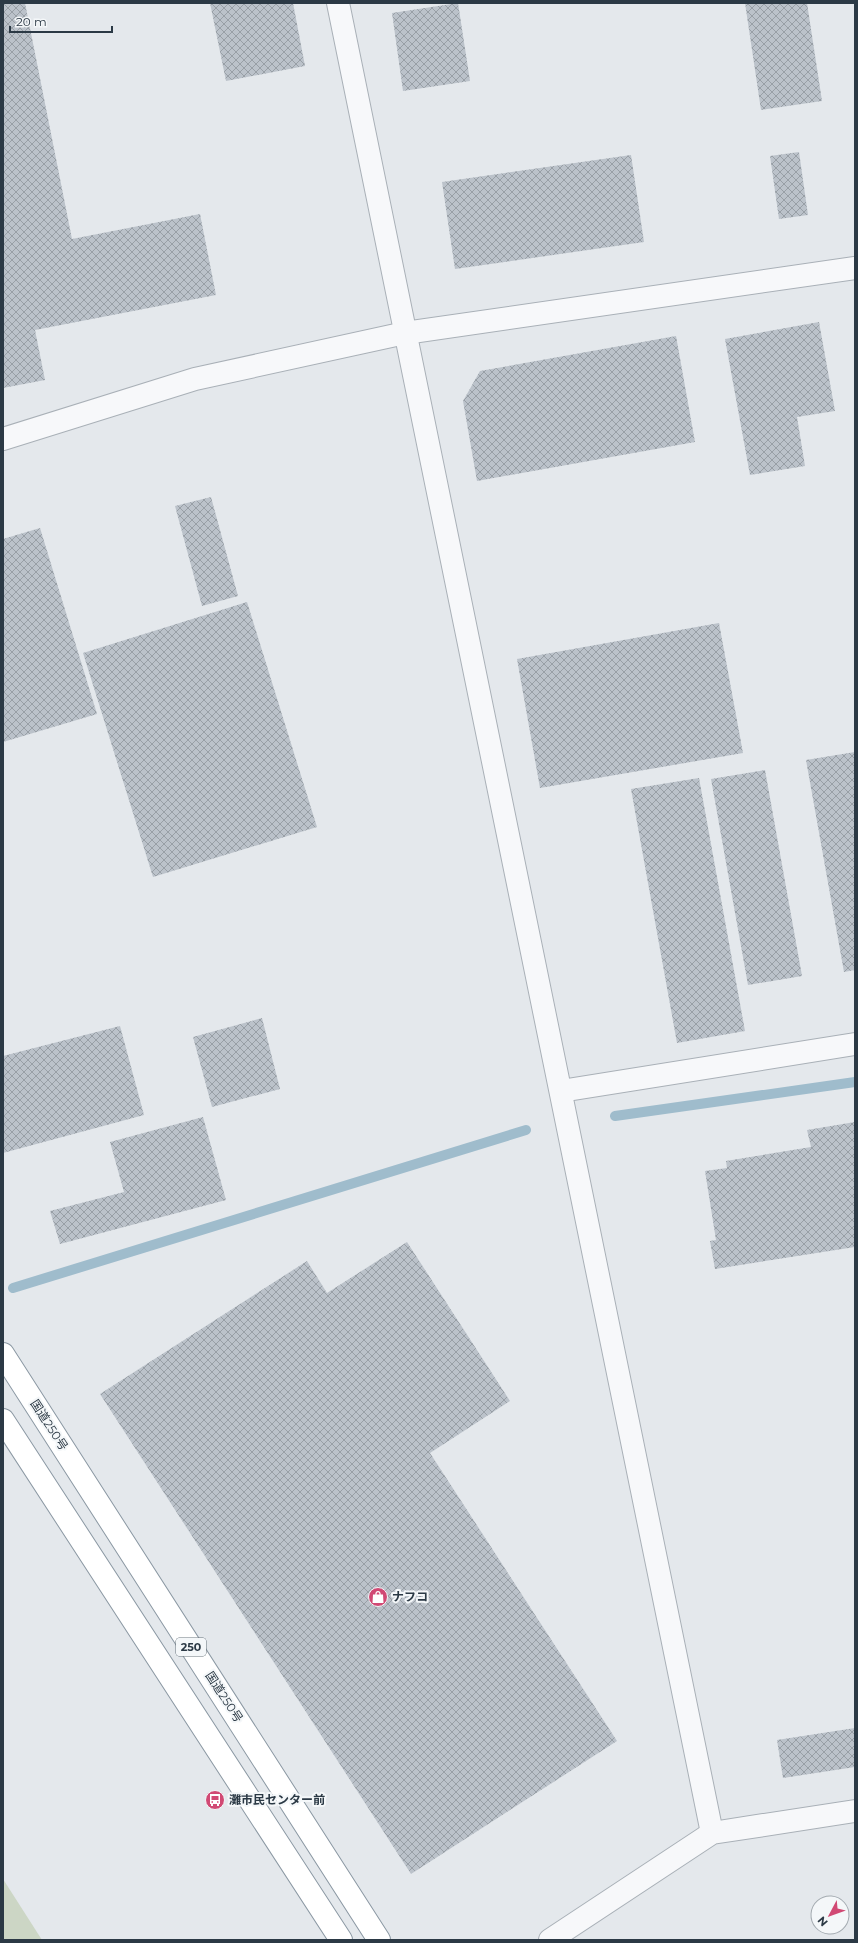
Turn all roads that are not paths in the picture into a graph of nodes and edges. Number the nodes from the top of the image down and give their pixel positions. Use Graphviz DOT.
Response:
graph roads {
  1 [pos="338,3"];
  2 [pos="855,268"];
  3 [pos="405,333"];
  4 [pos="3,439"];
  5 [pos="855,1044"];
  6 [pos="561,1090"];
  7 [pos="3,1354"];
  8 [pos="3,1420"];
  9 [pos="855,1811"];
  10 [pos="712,1833"];
  11 [pos="341,1940"];
  12 [pos="379,1940"];
  13 [pos="550,1940"];
  1 -- 3 [label="street"];
  2 -- 3 [label="street"];
  3 -- 4 [label="street"];
  3 -- 6 [label="street"];
  5 -- 6 [label="street"];
  6 -- 10 [label="street"];
  7 -- 12 [label="highway, 国道250号 / 250"];
  8 -- 11 [label="highway, 250"];
  9 -- 10 [label="street"];
  10 -- 13 [label="street"];
}
